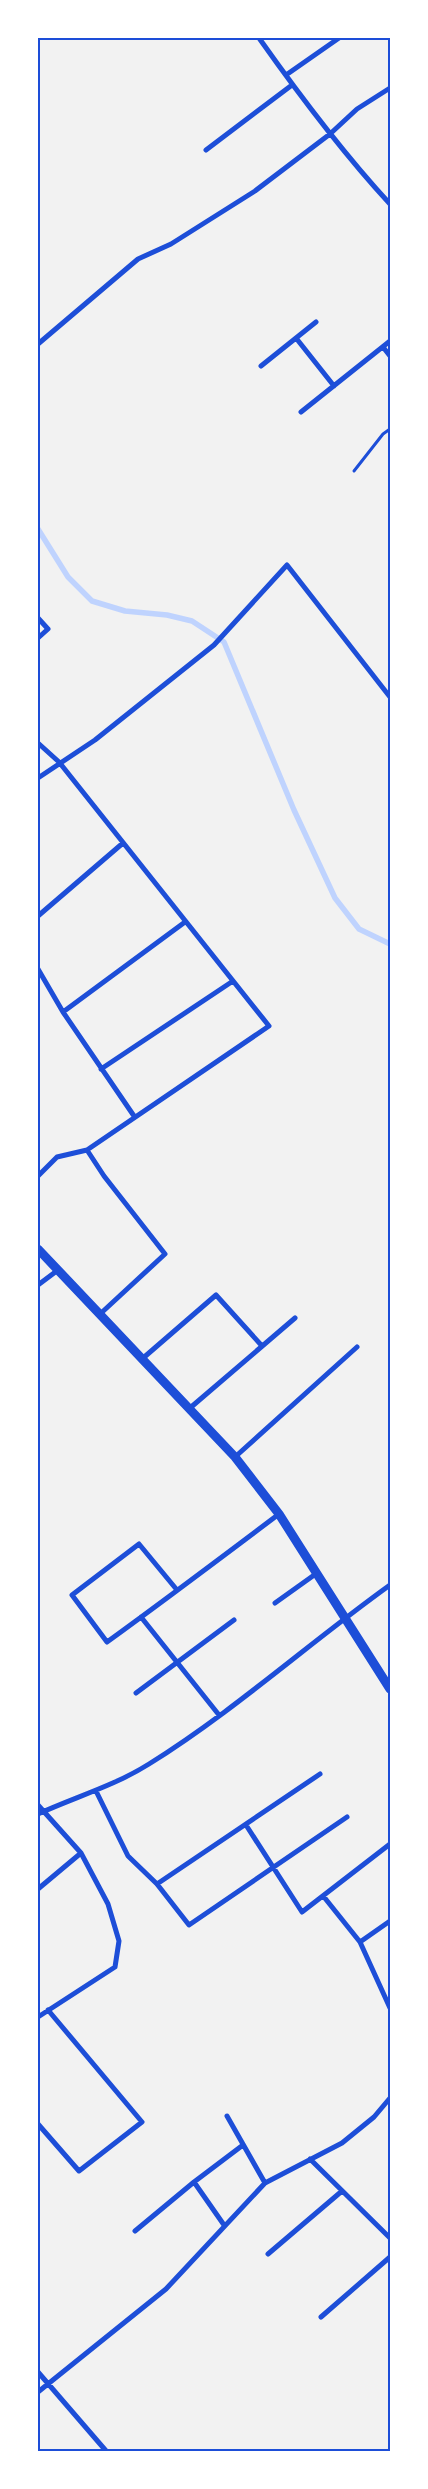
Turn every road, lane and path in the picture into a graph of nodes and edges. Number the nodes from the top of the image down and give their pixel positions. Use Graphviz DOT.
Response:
graph roads {
  1 [pos="259,38"];
  2 [pos="339,38"];
  3 [pos="286,75"];
  4 [pos="292,85"];
  5 [pos="390,88"];
  6 [pos="330,134"];
  7 [pos="206,150"];
  8 [pos="390,204"];
  9 [pos="316,322"];
  10 [pos="296,338"];
  11 [pos="390,342"];
  12 [pos="38,344"];
  13 [pos="383,347"];
  14 [pos="390,356"];
  15 [pos="262,366"];
  16 [pos="334,386"];
  17 [pos="300,412"];
  18 [pos="390,429"];
  19 [pos="354,471"];
  20 [pos="38,618"];
  21 [pos="38,638"];
  22 [pos="390,697"];
  23 [pos="38,743"];
  24 [pos="59,762"];
  25 [pos="38,778"];
  26 [pos="123,843"];
  27 [pos="38,916"];
  28 [pos="185,922"];
  29 [pos="38,969"];
  30 [pos="233,981"];
  31 [pos="63,1012"];
  32 [pos="101,1069"];
  33 [pos="134,1116"];
  34 [pos="87,1150"];
  35 [pos="38,1176"];
  36 [pos="38,1249"];
  37 [pos="58,1270"];
  38 [pos="38,1286"];
  39 [pos="99,1315"];
  40 [pos="295,1318"];
  41 [pos="262,1346"];
  42 [pos="357,1347"];
  43 [pos="142,1359"];
  44 [pos="190,1408"];
  45 [pos="236,1457"];
  46 [pos="279,1514"];
  47 [pos="318,1573"];
  48 [pos="390,1584"];
  49 [pos="177,1590"];
  50 [pos="275,1603"];
  51 [pos="142,1617"];
  52 [pos="345,1617"];
  53 [pos="234,1620"];
  54 [pos="178,1662"];
  55 [pos="390,1689"];
  56 [pos="136,1693"];
  57 [pos="219,1715"];
  58 [pos="320,1774"];
  59 [pos="96,1791"];
  60 [pos="38,1805"];
  61 [pos="40,1812"];
  62 [pos="347,1817"];
  63 [pos="246,1825"];
  64 [pos="390,1844"];
  65 [pos="80,1853"];
  66 [pos="274,1868"];
  67 [pos="157,1884"];
  68 [pos="38,1889"];
  69 [pos="324,1897"];
  70 [pos="390,1921"];
  71 [pos="360,1942"];
  72 [pos="390,2008"];
  73 [pos="48,2010"];
  74 [pos="38,2017"];
  75 [pos="390,2098"];
  76 [pos="227,2116"];
  77 [pos="38,2124"];
  78 [pos="244,2145"];
  79 [pos="310,2159"];
  80 [pos="194,2182"];
  81 [pos="265,2183"];
  82 [pos="342,2191"];
  83 [pos="224,2225"];
  84 [pos="135,2231"];
  85 [pos="390,2238"];
  86 [pos="268,2254"];
  87 [pos="390,2257"];
  88 [pos="322,2317"];
  89 [pos="38,2372"];
  90 [pos="46,2384"];
  91 [pos="38,2392"];
  92 [pos="107,2452"];
  1 -- 3 [label="street"];
  2 -- 3 [label="street"];
  3 -- 4 [label="street"];
  4 -- 6 [label="street"];
  4 -- 7 [label="street"];
  5 -- 6 [label="street"];
  6 -- 8 [label="street"];
  6 -- 12 [label="street"];
  9 -- 10 [label="street"];
  10 -- 15 [label="street"];
  10 -- 16 [label="street"];
  11 -- 13 [label="street"];
  13 -- 14 [label="street"];
  13 -- 16 [label="street"];
  16 -- 17 [label="street"];
  18 -- 19 [label="path"];
  20 -- 21 [label="street"];
  22 -- 24 [label="street"];
  23 -- 24 [label="street"];
  24 -- 25 [label="street"];
  24 -- 26 [label="street"];
  26 -- 27 [label="street"];
  26 -- 28 [label="street"];
  28 -- 30 [label="street"];
  28 -- 31 [label="street"];
  29 -- 31 [label="street"];
  30 -- 32 [label="street"];
  30 -- 33 [label="street"];
  31 -- 32 [label="street"];
  32 -- 33 [label="street"];
  33 -- 34 [label="street"];
  34 -- 35 [label="street"];
  34 -- 39 [label="street"];
  36 -- 37 [label="street"];
  37 -- 38 [label="street"];
  37 -- 39 [label="street"];
  39 -- 43 [label="street"];
  40 -- 41 [label="street"];
  41 -- 43 [label="street"];
  41 -- 44 [label="street"];
  42 -- 45 [label="street"];
  43 -- 44 [label="street"];
  44 -- 45 [label="street"];
  45 -- 46 [label="street"];
  46 -- 47 [label="street"];
  46 -- 49 [label="street"];
  47 -- 50 [label="street"];
  47 -- 52 [label="street"];
  48 -- 52 [label="street"];
  49 -- 51 [label="street"];
  49 -- 51 [label="street"];
  51 -- 54 [label="street"];
  52 -- 55 [label="street"];
  52 -- 57 [label="street"];
  53 -- 54 [label="street"];
  54 -- 56 [label="street"];
  54 -- 57 [label="street"];
  57 -- 59 [label="street"];
  58 -- 63 [label="street"];
  59 -- 61 [label="street"];
  59 -- 67 [label="street"];
  60 -- 61 [label="street"];
  61 -- 65 [label="street"];
  62 -- 66 [label="street"];
  63 -- 66 [label="street"];
  63 -- 67 [label="street"];
  64 -- 69 [label="street"];
  65 -- 68 [label="street"];
  65 -- 73 [label="street"];
  66 -- 67 [label="street"];
  66 -- 69 [label="street"];
  69 -- 71 [label="street"];
  70 -- 71 [label="street"];
  71 -- 72 [label="street"];
  73 -- 74 [label="street"];
  73 -- 77 [label="street"];
  75 -- 79 [label="street"];
  76 -- 78 [label="street"];
  78 -- 80 [label="street"];
  78 -- 81 [label="street"];
  79 -- 81 [label="street"];
  79 -- 82 [label="street"];
  80 -- 83 [label="street"];
  80 -- 84 [label="street"];
  81 -- 83 [label="street"];
  82 -- 85 [label="street"];
  82 -- 86 [label="street"];
  83 -- 90 [label="street"];
  87 -- 88 [label="street"];
  89 -- 90 [label="street"];
  90 -- 91 [label="street"];
  90 -- 92 [label="street"];
}
